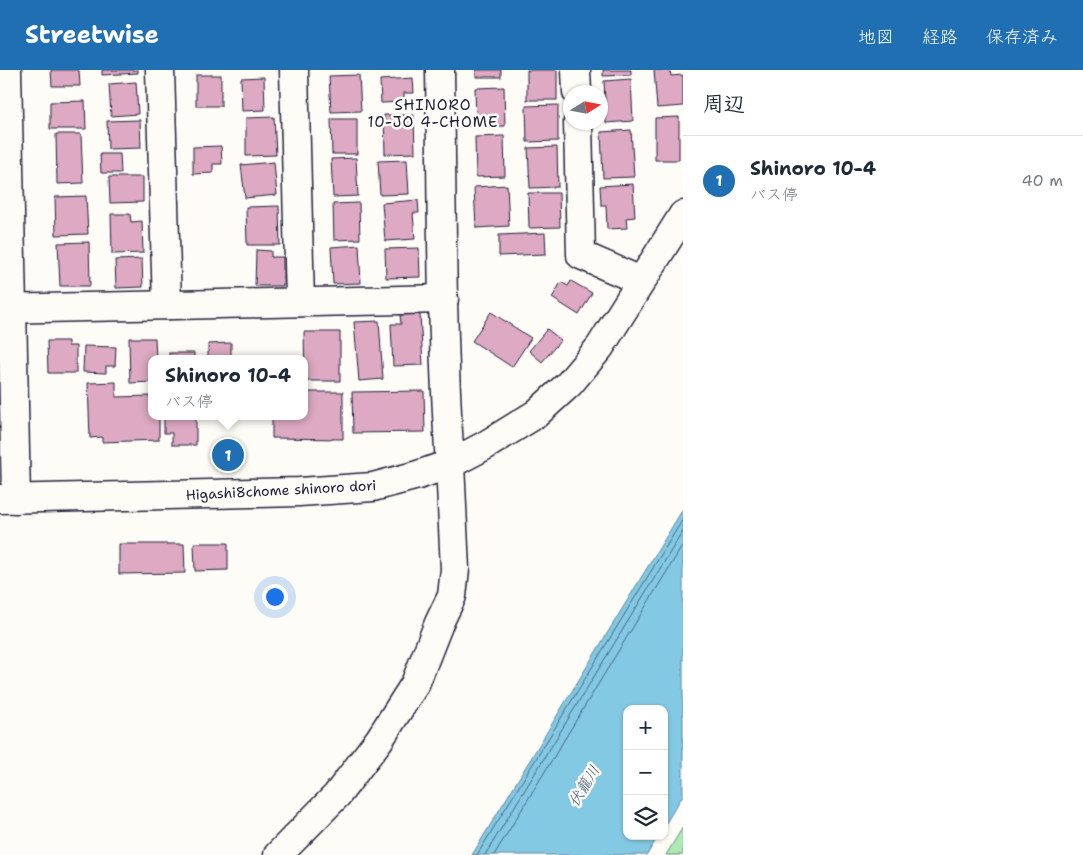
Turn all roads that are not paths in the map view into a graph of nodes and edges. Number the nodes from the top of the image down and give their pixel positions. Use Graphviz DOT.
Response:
graph roads {
  1 [pos="7,70"];
  2 [pos="160,70"];
  3 [pos="294,70"];
  4 [pos="440,70"];
  5 [pos="576,70"];
  6 [pos="577,85"];
  7 [pos="578,130"];
  8 [pos="683,215"];
  9 [pos="641,281"];
  10 [pos="444,300"];
  11 [pos="300,302"];
  12 [pos="166,305"];
  13 [pos="6,309"];
  14 [pos="450,464"];
  15 [pos="8,499"];
  16 [pos="278,855"];
  1 -- 13 [label="street"];
  2 -- 12 [label="street"];
  3 -- 11 [label="street"];
  4 -- 10 [label="street"];
  5 -- 6 [label="street"];
  7 -- 9 [label="street"];
  8 -- 9 [label="street, Higashi8chome shinoro dori"];
  9 -- 14 [label="street, Higashi8chome shinoro dori"];
  10 -- 11 [label="street"];
  10 -- 14 [label="street"];
  11 -- 12 [label="street"];
  12 -- 13 [label="street"];
  13 -- 15 [label="street"];
  14 -- 15 [label="street, Higashi8chome shinoro dori"];
  14 -- 16 [label="street"];
}
